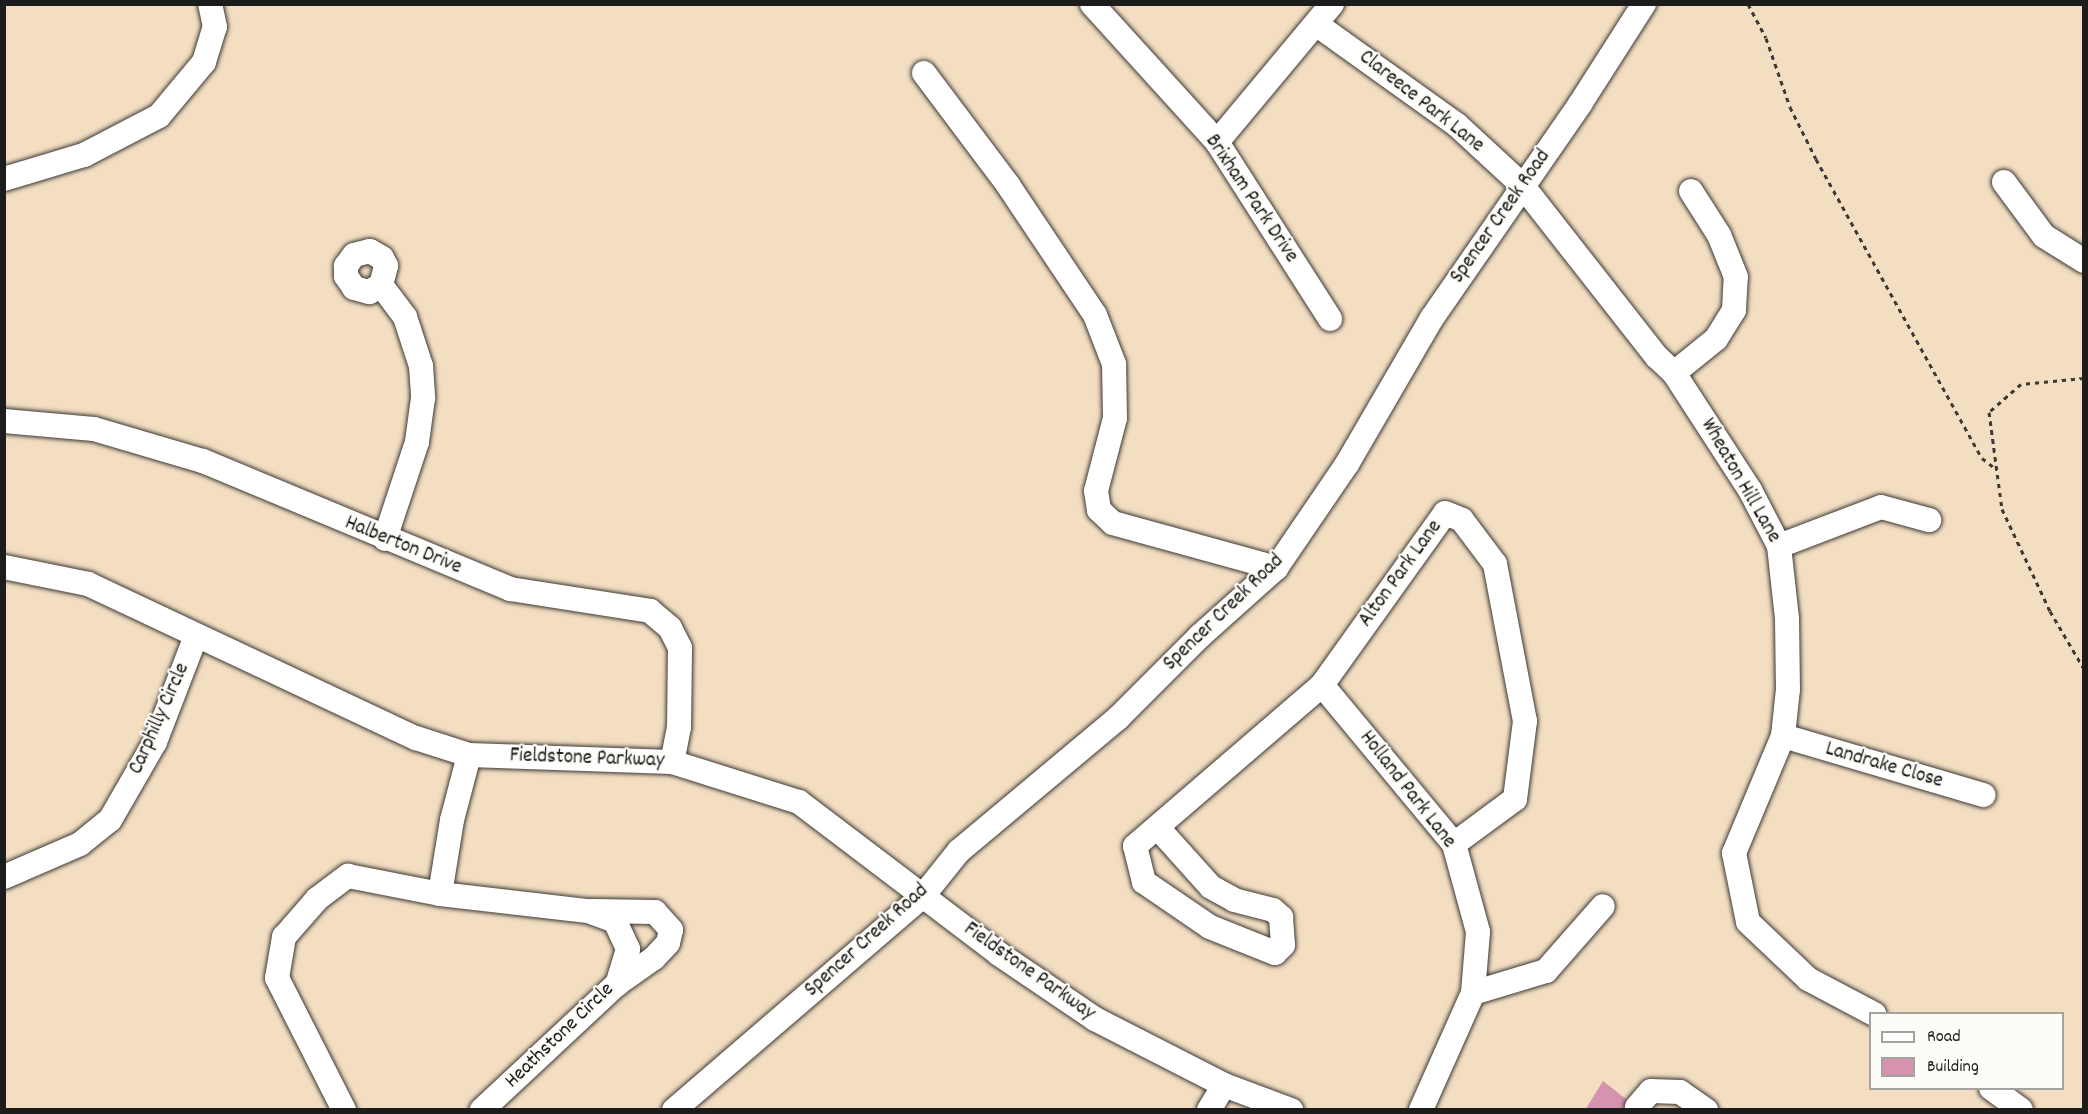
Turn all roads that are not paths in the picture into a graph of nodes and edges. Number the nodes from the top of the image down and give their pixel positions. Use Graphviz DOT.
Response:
graph roads {
  1 [pos="210,4"];
  2 [pos="1092,4"];
  3 [pos="1332,4"];
  4 [pos="1644,4"];
  5 [pos="1316,24"];
  6 [pos="924,73"];
  7 [pos="1217,142"];
  8 [pos="4,179"];
  9 [pos="2004,182"];
  10 [pos="1522,184"];
  11 [pos="1691,191"];
  12 [pos="2084,261"];
  13 [pos="381,285"];
  14 [pos="1330,319"];
  15 [pos="1674,373"];
  16 [pos="4,421"];
  17 [pos="1929,520"];
  18 [pos="385,539"];
  19 [pos="1779,546"];
  20 [pos="4,567"];
  21 [pos="1276,568"];
  22 [pos="196,636"];
  23 [pos="1322,685"];
  24 [pos="1783,736"];
  25 [pos="468,755"];
  26 [pos="672,762"];
  27 [pos="1984,795"];
  28 [pos="1158,828"];
  29 [pos="1454,844"];
  30 [pos="4,877"];
  31 [pos="440,894"];
  32 [pos="923,896"];
  33 [pos="1603,906"];
  34 [pos="588,911"];
  35 [pos="617,984"];
  36 [pos="1473,993"];
  37 [pos="1870,1012"];
  38 [pos="1224,1085"];
  39 [pos="1992,1090"];
  40 [pos="1644,1099"];
  41 [pos="344,1110"];
  42 [pos="482,1110"];
  43 [pos="674,1110"];
  44 [pos="1209,1110"];
  45 [pos="1291,1110"];
  46 [pos="1421,1110"];
  47 [pos="1706,1110"];
  48 [pos="2021,1110"];
  1 -- 8 [label="street"];
  2 -- 7 [label="street, Brixham Park Drive"];
  3 -- 5 [label="street"];
  4 -- 10 [label="street, Spencer Creek Road"];
  5 -- 7 [label="street"];
  5 -- 10 [label="street, Clareece Park Lane"];
  6 -- 21 [label="street"];
  7 -- 14 [label="street, Brixham Park Drive"];
  9 -- 12 [label="street"];
  10 -- 15 [label="street, Wheaton Hill Lane"];
  10 -- 21 [label="street, Spencer Creek Road"];
  11 -- 15 [label="street"];
  13 -- 18 [label="street"];
  15 -- 19 [label="street, Wheaton Hill Lane"];
  16 -- 18 [label="street, Halberton Drive"];
  17 -- 19 [label="street"];
  18 -- 26 [label="street, Halberton Drive"];
  19 -- 24 [label="street, Wheaton Hill Lane"];
  20 -- 22 [label="street, Fieldstone Parkway"];
  21 -- 32 [label="street, Spencer Creek Road"];
  22 -- 25 [label="street, Fieldstone Parkway"];
  22 -- 30 [label="street, Carphilly Circle"];
  23 -- 28 [label="street, Alton Park Lane"];
  23 -- 29 [label="street, Holland Park Lane"];
  23 -- 29 [label="street, Alton Park Lane"];
  24 -- 27 [label="street, Landrake Close"];
  24 -- 37 [label="street, Wheaton Hill Lane"];
  25 -- 26 [label="street, Fieldstone Parkway"];
  25 -- 31 [label="street"];
  26 -- 32 [label="street, Fieldstone Parkway"];
  28 -- 28 [label="street, Alton Park Lane"];
  29 -- 36 [label="street, Holland Park Lane"];
  31 -- 34 [label="street, Heathstone Circle"];
  31 -- 41 [label="street, Heathstone Circle"];
  32 -- 38 [label="street, Fieldstone Parkway"];
  32 -- 43 [label="street, Spencer Creek Road"];
  33 -- 36 [label="street"];
  34 -- 35 [label="street, Heathstone Circle"];
  34 -- 35 [label="street"];
  35 -- 42 [label="street, Heathstone Circle"];
  36 -- 46 [label="street, Holland Park Lane"];
  38 -- 44 [label="street"];
  38 -- 45 [label="street, Fieldstone Parkway"];
  39 -- 48 [label="street"];
  40 -- 47 [label="street"];
}
